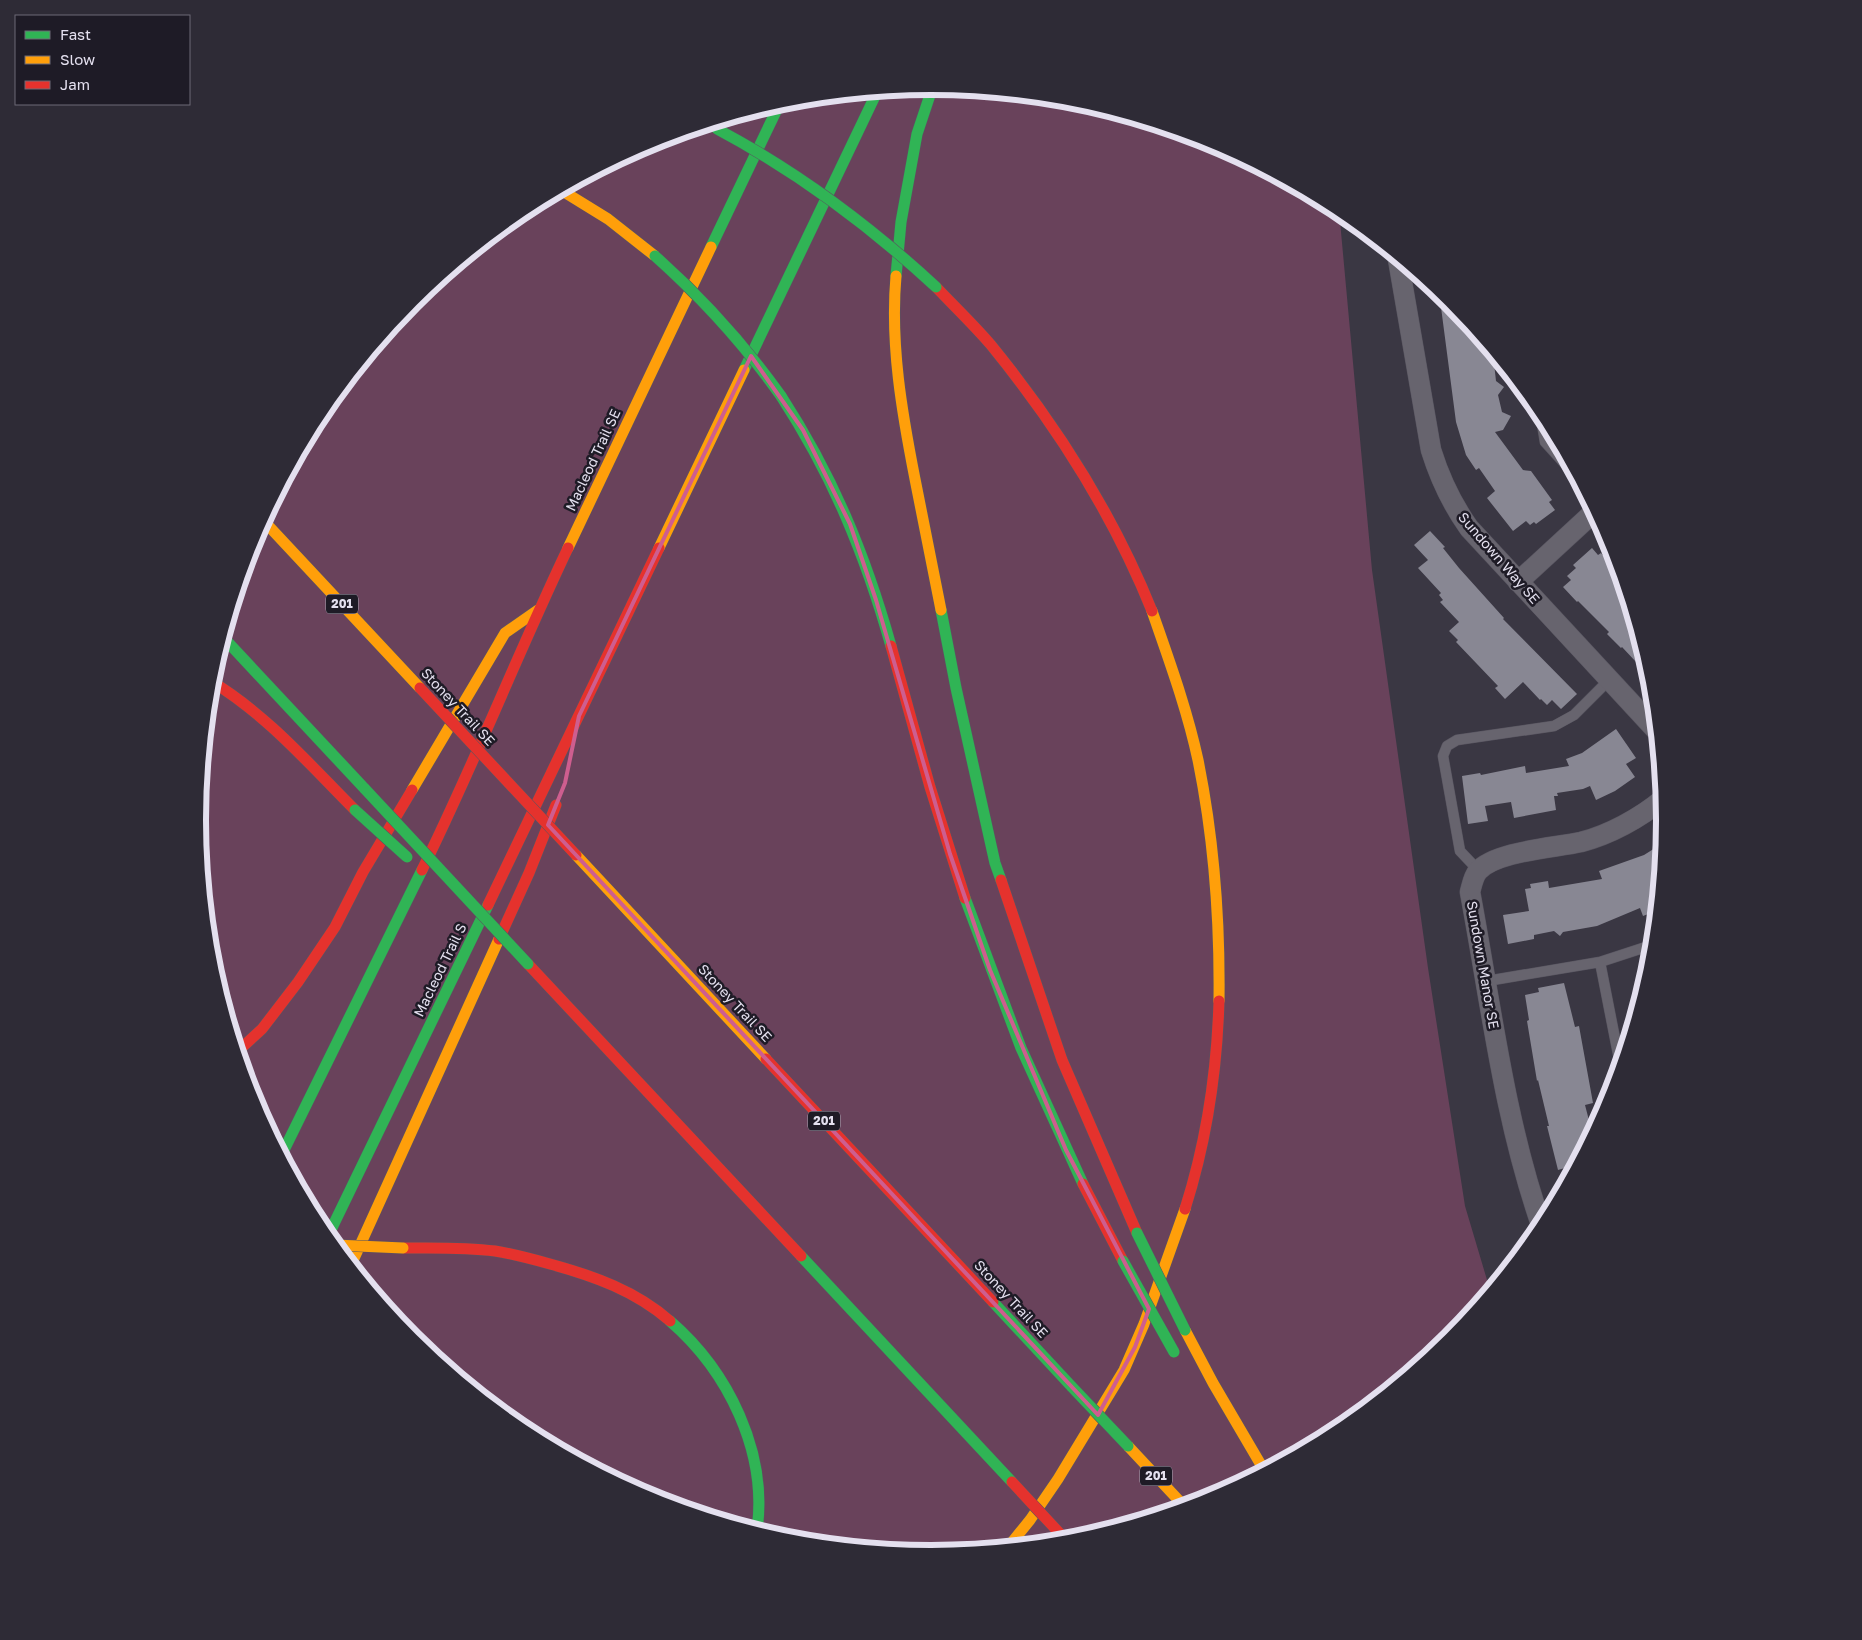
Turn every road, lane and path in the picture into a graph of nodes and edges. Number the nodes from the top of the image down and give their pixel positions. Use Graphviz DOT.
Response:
graph roads {
  1 [pos="930,95"];
  2 [pos="874,98"];
  3 [pos="776,112"];
  4 [pos="715,128"];
  5 [pos="567,193"];
  6 [pos="1399,267"];
  7 [pos="1543,433"];
  8 [pos="1558,456"];
  9 [pos="1589,517"];
  10 [pos="269,526"];
  11 [pos="1518,582"];
  12 [pos="538,610"];
  13 [pos="228,643"];
  14 [pos="1609,680"];
  15 [pos="219,686"];
  16 [pos="580,716"];
  17 [pos="1650,723"];
  18 [pos="569,764"];
  19 [pos="561,792"];
  20 [pos="1655,805"];
  21 [pos="1479,871"];
  22 [pos="495,929"];
  23 [pos="1644,948"];
  24 [pos="1600,962"];
  25 [pos="1486,981"];
  26 [pos="242,1046"];
  27 [pos="1618,1053"];
  28 [pos="285,1148"];
  29 [pos="1538,1216"];
  30 [pos="332,1228"];
  31 [pos="344,1245"];
  32 [pos="354,1258"];
  33 [pos="1177,1356"];
  34 [pos="1261,1465"];
  35 [pos="1179,1501"];
  36 [pos="758,1524"];
  37 [pos="1060,1533"];
  38 [pos="1014,1540"];
  1 -- 34 [label="highway, bridge"];
  2 -- 16 [label="highway"];
  3 -- 12 [label="highway, Macleod Trail SE"];
  4 -- 38 [label="highway, bridge"];
  5 -- 33 [label="highway, bridge"];
  6 -- 11 [label="street, Sundown Way SE"];
  7 -- 8 [label="lane"];
  9 -- 11 [label="street"];
  10 -- 35 [label="highway, Stoney Trail SE / 201, bridge"];
  11 -- 14 [label="street, Sundown Way SE"];
  12 -- 26 [label="highway"];
  12 -- 28 [label="highway, Macleod Trail SE"];
  13 -- 22 [label="highway, bridge"];
  14 -- 17 [label="street, Sundown Way SE"];
  14 -- 21 [label="lane"];
  15 -- 22 [label="highway, bridge"];
  16 -- 18 [label="highway"];
  16 -- 30 [label="highway, Macleod Trail S"];
  19 -- 32 [label="highway"];
  20 -- 21 [label="street"];
  21 -- 25 [label="street, Sundown Manor SE"];
  22 -- 37 [label="highway, bridge"];
  23 -- 24 [label="lane"];
  24 -- 25 [label="lane"];
  24 -- 27 [label="lane"];
  25 -- 29 [label="street, Sundown Manor SE"];
  31 -- 36 [label="highway, bridge"];
}
